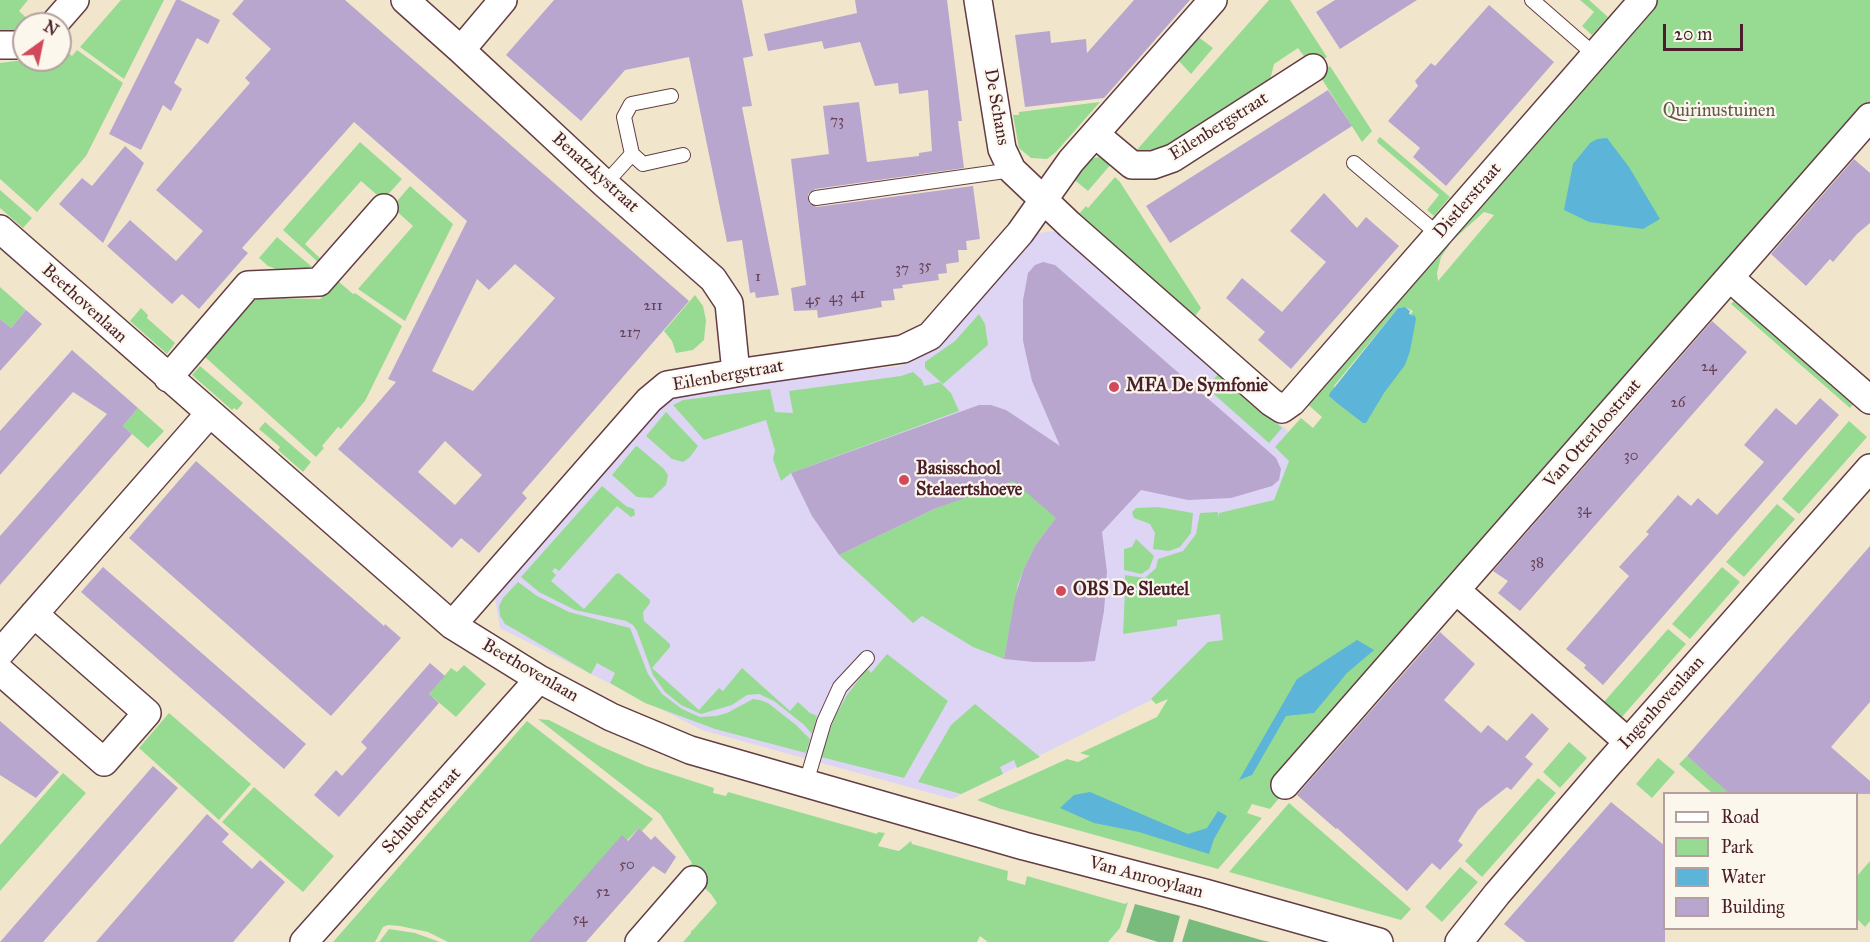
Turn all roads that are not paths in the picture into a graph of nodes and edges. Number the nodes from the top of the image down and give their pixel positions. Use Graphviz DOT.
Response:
graph roads {
  1 [pos="75,0"];
  2 [pos="405,0"];
  3 [pos="503,0"];
  4 [pos="978,0"];
  5 [pos="1213,0"];
  6 [pos="1532,0"];
  7 [pos="1643,0"];
  8 [pos="64,12"];
  9 [pos="461,50"];
  10 [pos="1595,55"];
  11 [pos="1313,68"];
  12 [pos="670,96"];
  13 [pos="1870,117"];
  14 [pos="1095,134"];
  15 [pos="632,154"];
  16 [pos="683,155"];
  17 [pos="1354,164"];
  18 [pos="1012,170"];
  19 [pos="605,184"];
  20 [pos="816,198"];
  21 [pos="1043,201"];
  22 [pos="384,208"];
  23 [pos="2,235"];
  24 [pos="1439,235"];
  25 [pos="1730,278"];
  26 [pos="736,373"];
  27 [pos="168,378"];
  28 [pos="1870,400"];
  29 [pos="209,414"];
  30 [pos="1870,468"];
  31 [pos="1456,590"];
  32 [pos="34,614"];
  33 [pos="452,625"];
  34 [pos="0,653"];
  35 [pos="867,657"];
  36 [pos="0,671"];
  37 [pos="540,679"];
  38 [pos="1628,742"];
  39 [pos="806,783"];
  40 [pos="1286,785"];
  41 [pos="914,814"];
  42 [pos="693,880"];
  43 [pos="304,942"];
  44 [pos="639,942"];
  45 [pos="1379,942"];
  46 [pos="1459,942"];
  1 -- 8 [label="street"];
  2 -- 9 [label="street, Benatzkystraat"];
  3 -- 9 [label="street"];
  4 -- 18 [label="street, De Schans"];
  5 -- 14 [label="street, Eilenbergstraat"];
  6 -- 10 [label="lane"];
  7 -- 10 [label="street, Distlerstraat"];
  9 -- 19 [label="street, Benatzkystraat"];
  10 -- 24 [label="street, Distlerstraat"];
  11 -- 14 [label="street, Eilenbergstraat"];
  12 -- 15 [label="lane"];
  13 -- 25 [label="street, Van Otterloostraat"];
  14 -- 21 [label="street, Eilenbergstraat"];
  15 -- 16 [label="lane"];
  15 -- 19 [label="lane"];
  17 -- 24 [label="lane"];
  18 -- 20 [label="lane"];
  18 -- 21 [label="street, De Schans"];
  19 -- 26 [label="street, Benatzkystraat"];
  21 -- 24 [label="street, Distlerstraat"];
  21 -- 26 [label="street, Eilenbergstraat"];
  22 -- 27 [label="street"];
  23 -- 27 [label="street, Beethovenlaan"];
  25 -- 28 [label="street"];
  25 -- 31 [label="street, Van Otterloostraat"];
  26 -- 33 [label="street, Eilenbergstraat"];
  27 -- 29 [label="street, Beethovenlaan"];
  29 -- 32 [label="street"];
  29 -- 33 [label="street, Beethovenlaan"];
  30 -- 38 [label="street, Ingenhovenlaan"];
  31 -- 38 [label="street"];
  31 -- 40 [label="street, Van Otterloostraat"];
  32 -- 34 [label="street"];
  32 -- 36 [label="street"];
  33 -- 37 [label="street, Beethovenlaan"];
  35 -- 39 [label="lane"];
  37 -- 39 [label="street, Beethovenlaan"];
  37 -- 43 [label="street, Schubertstraat"];
  38 -- 46 [label="street, Ingenhovenlaan"];
  39 -- 41 [label="street, Beethovenlaan"];
  41 -- 45 [label="street, Van Anrooylaan"];
  42 -- 44 [label="street"];
}
